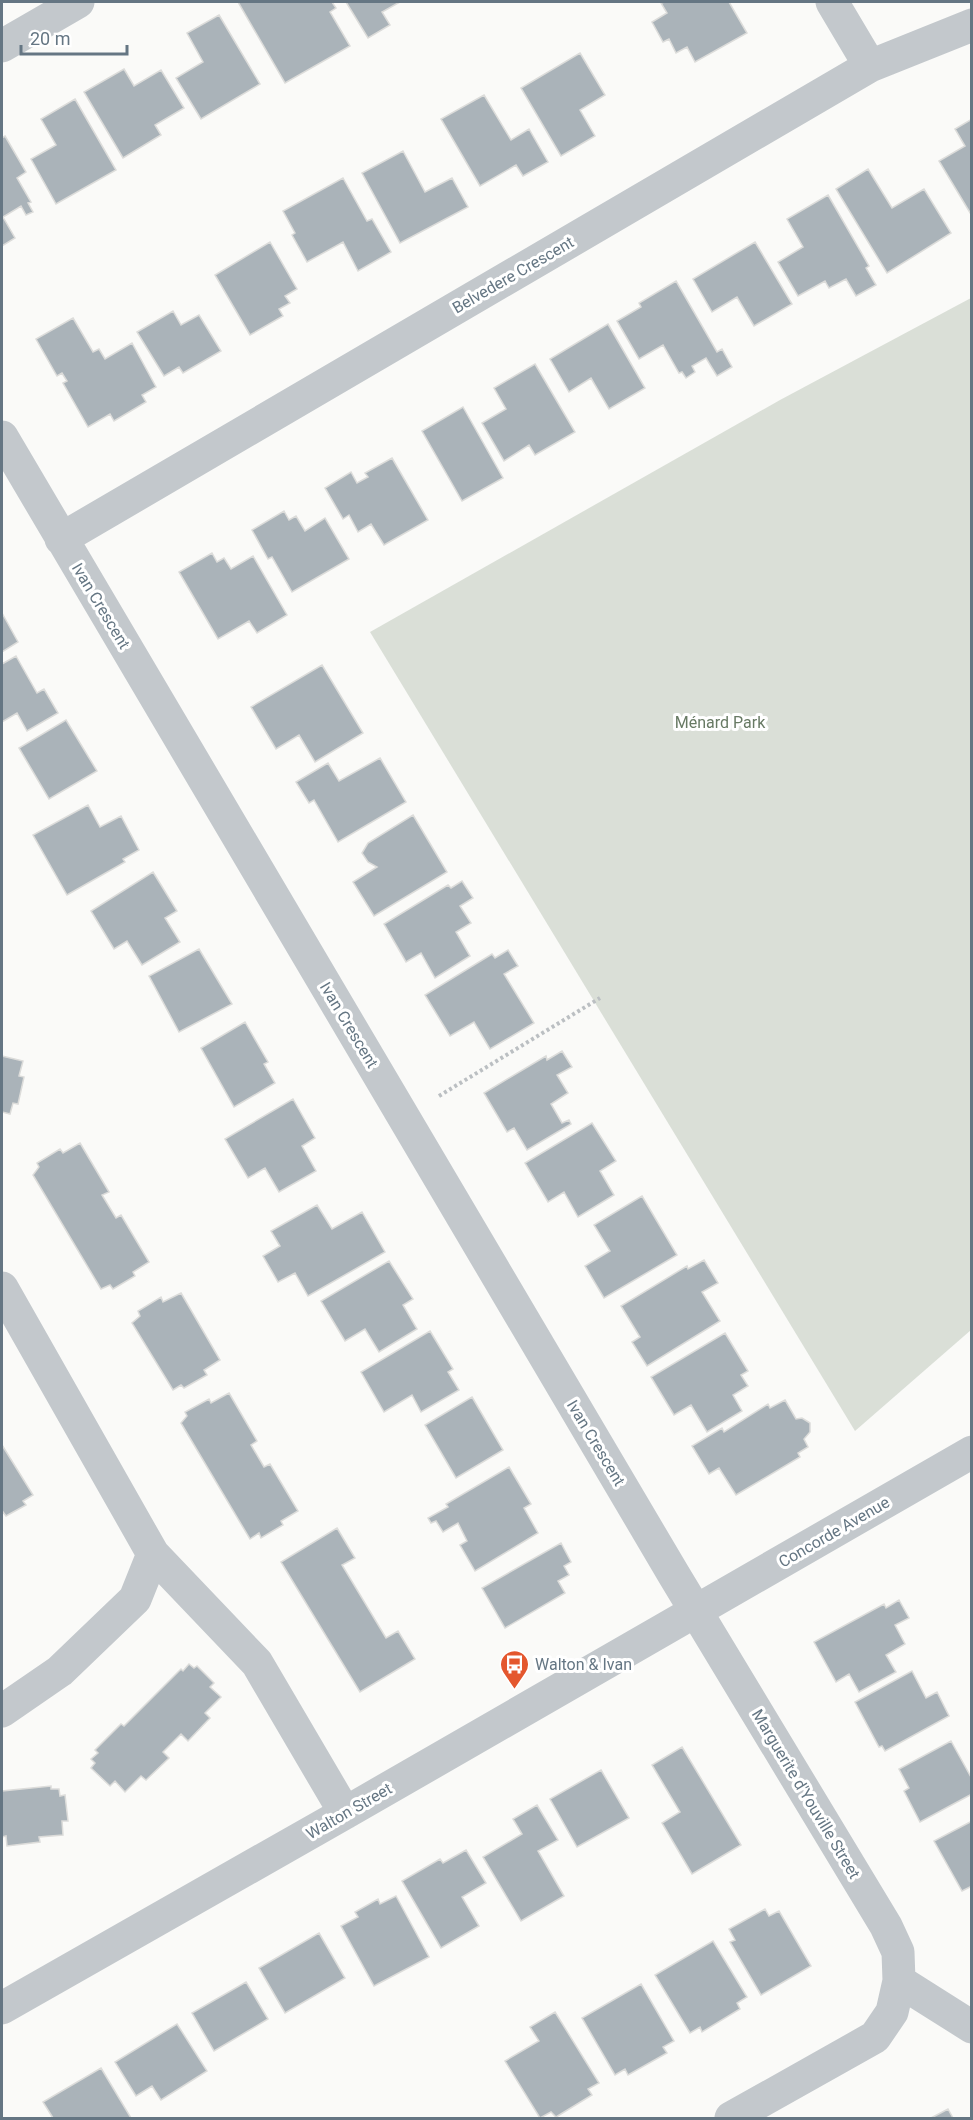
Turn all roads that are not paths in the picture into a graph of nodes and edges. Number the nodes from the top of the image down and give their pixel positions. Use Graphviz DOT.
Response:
graph roads {
  1 [pos="78,2"];
  2 [pos="832,2"];
  3 [pos="972,25"];
  4 [pos="2,46"];
  5 [pos="870,66"];
  6 [pos="2,437"];
  7 [pos="61,539"];
  8 [pos="2,1288"];
  9 [pos="972,1452"];
  10 [pos="153,1554"];
  11 [pos="696,1612"];
  12 [pos="2,1711"];
  13 [pos="345,1814"];
  14 [pos="899,1981"];
  15 [pos="2,2008"];
  16 [pos="972,2027"];
  17 [pos="731,2118"];
  1 -- 4 [label="street"];
  2 -- 5 [label="street"];
  3 -- 5 [label="street, Belvedere Crescent"];
  5 -- 7 [label="street, Belvedere Crescent"];
  6 -- 7 [label="street, Ivan Crescent"];
  7 -- 11 [label="street, Ivan Crescent"];
  8 -- 10 [label="street"];
  9 -- 11 [label="street, Concorde Avenue"];
  10 -- 12 [label="street"];
  10 -- 13 [label="street"];
  11 -- 13 [label="street, Walton Street"];
  11 -- 14 [label="street, Marguerite d'Youville Street"];
  13 -- 15 [label="street, Walton Street"];
  14 -- 16 [label="street"];
  14 -- 17 [label="street, Marguerite d'Youville Street"];
}
